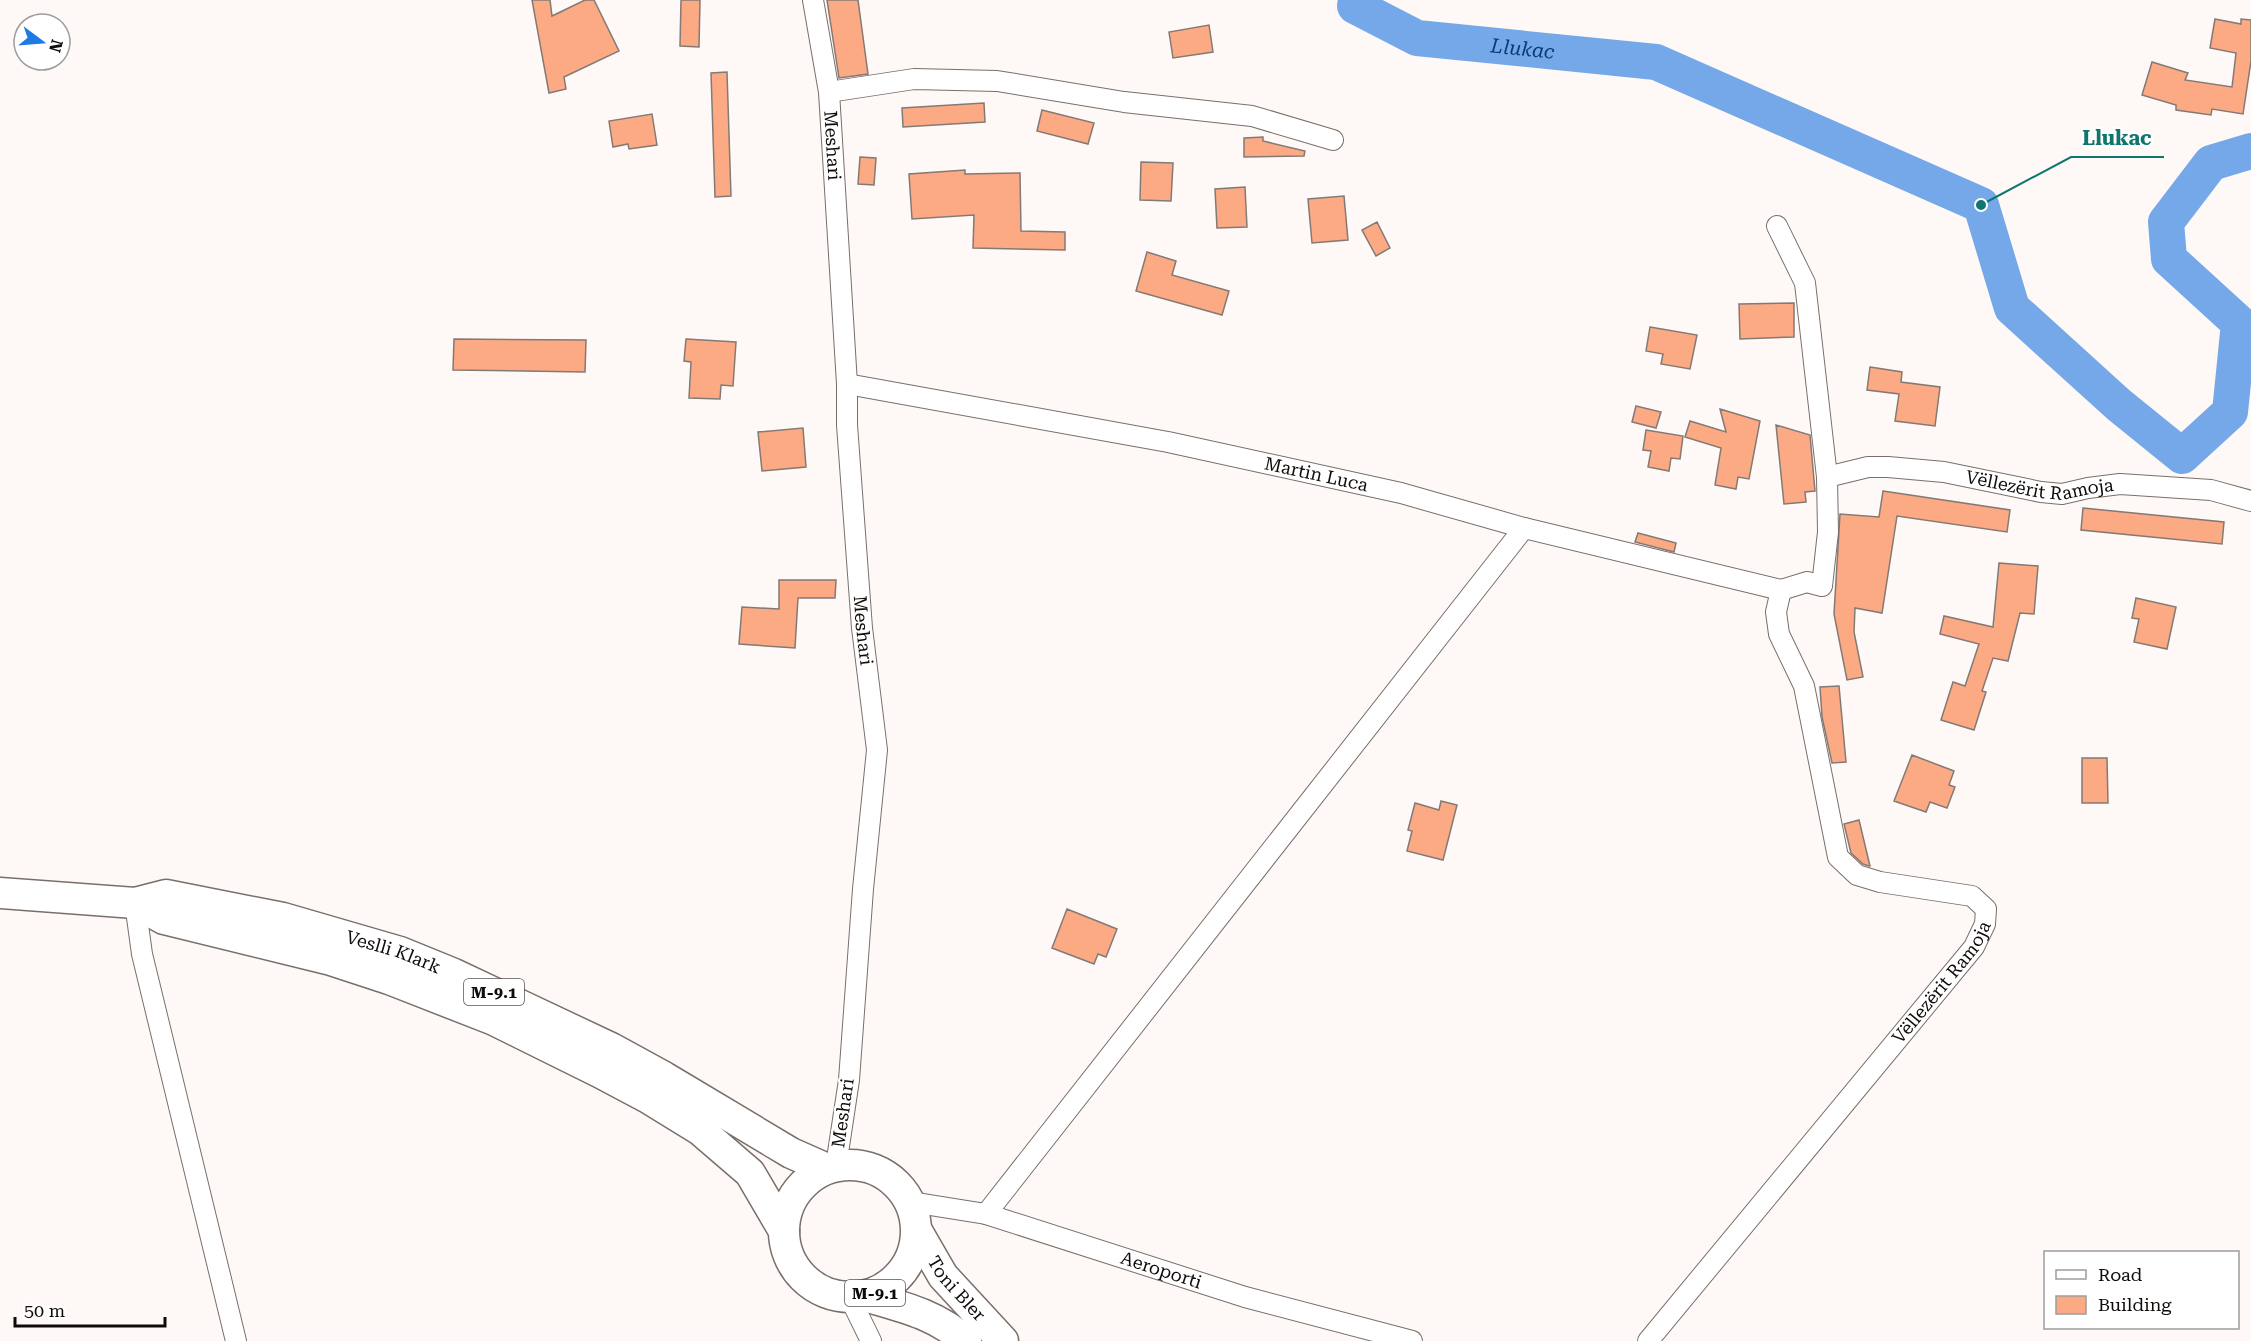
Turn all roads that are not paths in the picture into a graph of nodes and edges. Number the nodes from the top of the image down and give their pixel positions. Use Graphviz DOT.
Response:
graph roads {
  1 [pos="813,0"];
  2 [pos="829,92"];
  3 [pos="1333,140"];
  4 [pos="1777,226"];
  5 [pos="847,384"];
  6 [pos="1827,477"];
  7 [pos="2251,501"];
  8 [pos="1524,528"];
  9 [pos="1782,590"];
  10 [pos="0,893"];
  11 [pos="135,903"];
  12 [pos="830,1167"];
  13 [pos="910,1202"];
  14 [pos="986,1214"];
  15 [pos="784,1231"];
  16 [pos="917,1232"];
  17 [pos="857,1297"];
  18 [pos="236,1341"];
  19 [pos="871,1341"];
  20 [pos="966,1341"];
  21 [pos="1003,1341"];
  22 [pos="1412,1341"];
  23 [pos="1648,1341"];
  1 -- 2 [label="street, Meshari"];
  2 -- 3 [label="street, Meshari"];
  2 -- 5 [label="street, Meshari"];
  4 -- 6 [label="street"];
  5 -- 8 [label="street, Martin Luca"];
  5 -- 12 [label="street, Meshari"];
  6 -- 7 [label="street, Vëllezërit Ramoja"];
  6 -- 9 [label="street"];
  8 -- 9 [label="street, Martin Luca"];
  8 -- 14 [label="street"];
  9 -- 23 [label="street, Vëllezërit Ramoja"];
  10 -- 11 [label="main road, Veslli Klark / M-9.1"];
  11 -- 12 [label="main road, Veslli Klark / M-9.1"];
  11 -- 15 [label="main road, Veslli Klark / M-9.1"];
  11 -- 18 [label="street"];
  12 -- 13 [label="main road, M-9.1"];
  12 -- 15 [label="main road, M-9.1"];
  13 -- 14 [label="street, Aeroporti"];
  13 -- 16 [label="main road, M-9.1"];
  14 -- 22 [label="street, Aeroporti"];
  15 -- 17 [label="main road, M-9.1"];
  16 -- 17 [label="main road, M-9.1"];
  16 -- 21 [label="main road, Toni Bler / M-9.1"];
  17 -- 19 [label="street"];
  17 -- 20 [label="main road, Toni Bler / M-9.1"];
}
